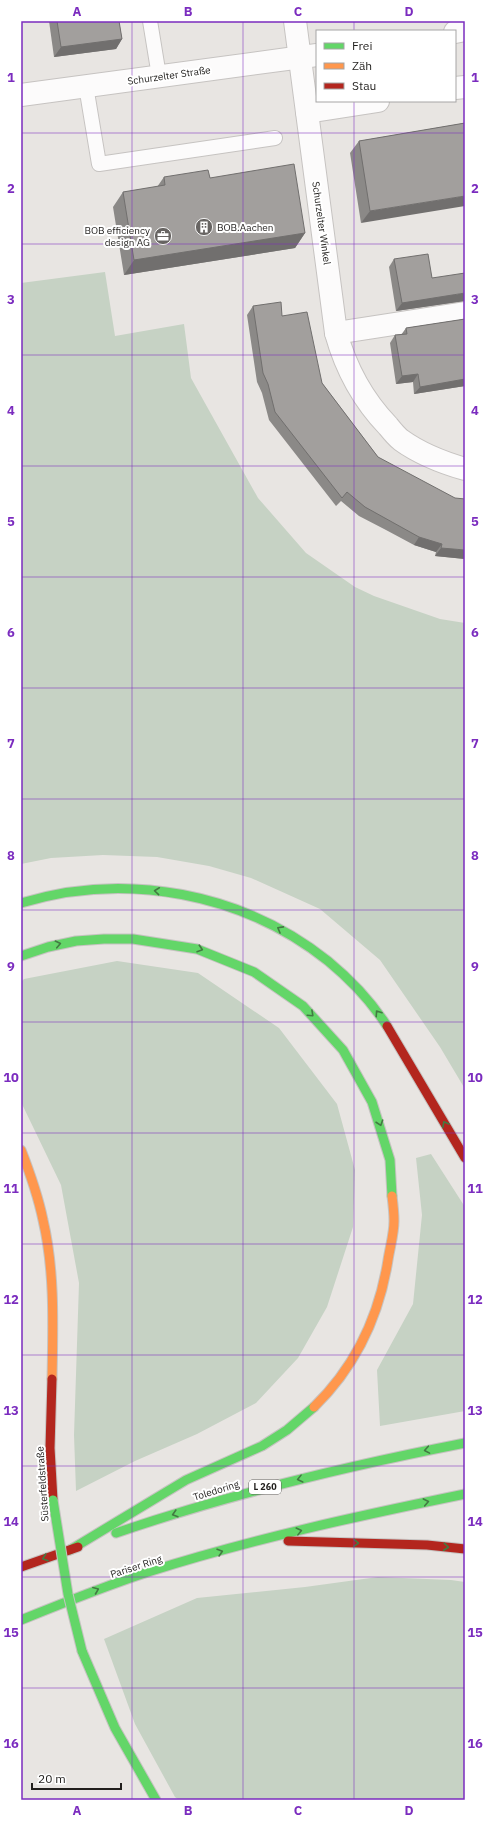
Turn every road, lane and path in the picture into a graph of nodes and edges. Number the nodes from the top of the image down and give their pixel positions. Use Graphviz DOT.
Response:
graph roads {
  1 [pos="150,21"];
  2 [pos="295,21"];
  3 [pos="308,56"];
  4 [pos="159,76"];
  5 [pos="86,86"];
  6 [pos="21,95"];
  7 [pos="372,102"];
  8 [pos="307,112"];
  9 [pos="275,138"];
  10 [pos="465,312"];
  11 [pos="336,333"];
  12 [pos="465,469"];
  13 [pos="21,903"];
  14 [pos="21,956"];
  15 [pos="21,1150"];
  16 [pos="465,1158"];
  17 [pos="465,1443"];
  18 [pos="465,1494"];
  19 [pos="261,1540"];
  20 [pos="465,1549"];
  21 [pos="70,1550"];
  22 [pos="21,1567"];
  23 [pos="21,1620"];
  24 [pos="156,1800"];
  1 -- 4 [label="lane"];
  2 -- 3 [label="street, Schurzelter Winkel"];
  3 -- 4 [label="street, Schurzelter Straße"];
  3 -- 8 [label="street, Schurzelter Winkel"];
  4 -- 5 [label="street, Schurzelter Straße"];
  5 -- 6 [label="street, Schurzelter Straße"];
  5 -- 9 [label="lane"];
  7 -- 8 [label="street"];
  8 -- 11 [label="street, Schurzelter Winkel"];
  10 -- 11 [label="street"];
  11 -- 12 [label="street, Schurzelter Winkel"];
  16 -- 13 [label="main road, one-way"];
  14 -- 21 [label="main road, one-way"];
  15 -- 24 [label="main road, Süsterfeldstraße, bridge"];
  17 -- 21 [label="main road, Toledoring / L 260, one-way"];
  19 -- 18 [label="main road, one-way"];
  19 -- 20 [label="main road, one-way"];
  23 -- 19 [label="main road, Pariser Ring, one-way"];
  21 -- 22 [label="main road, L 260, one-way"];
}
